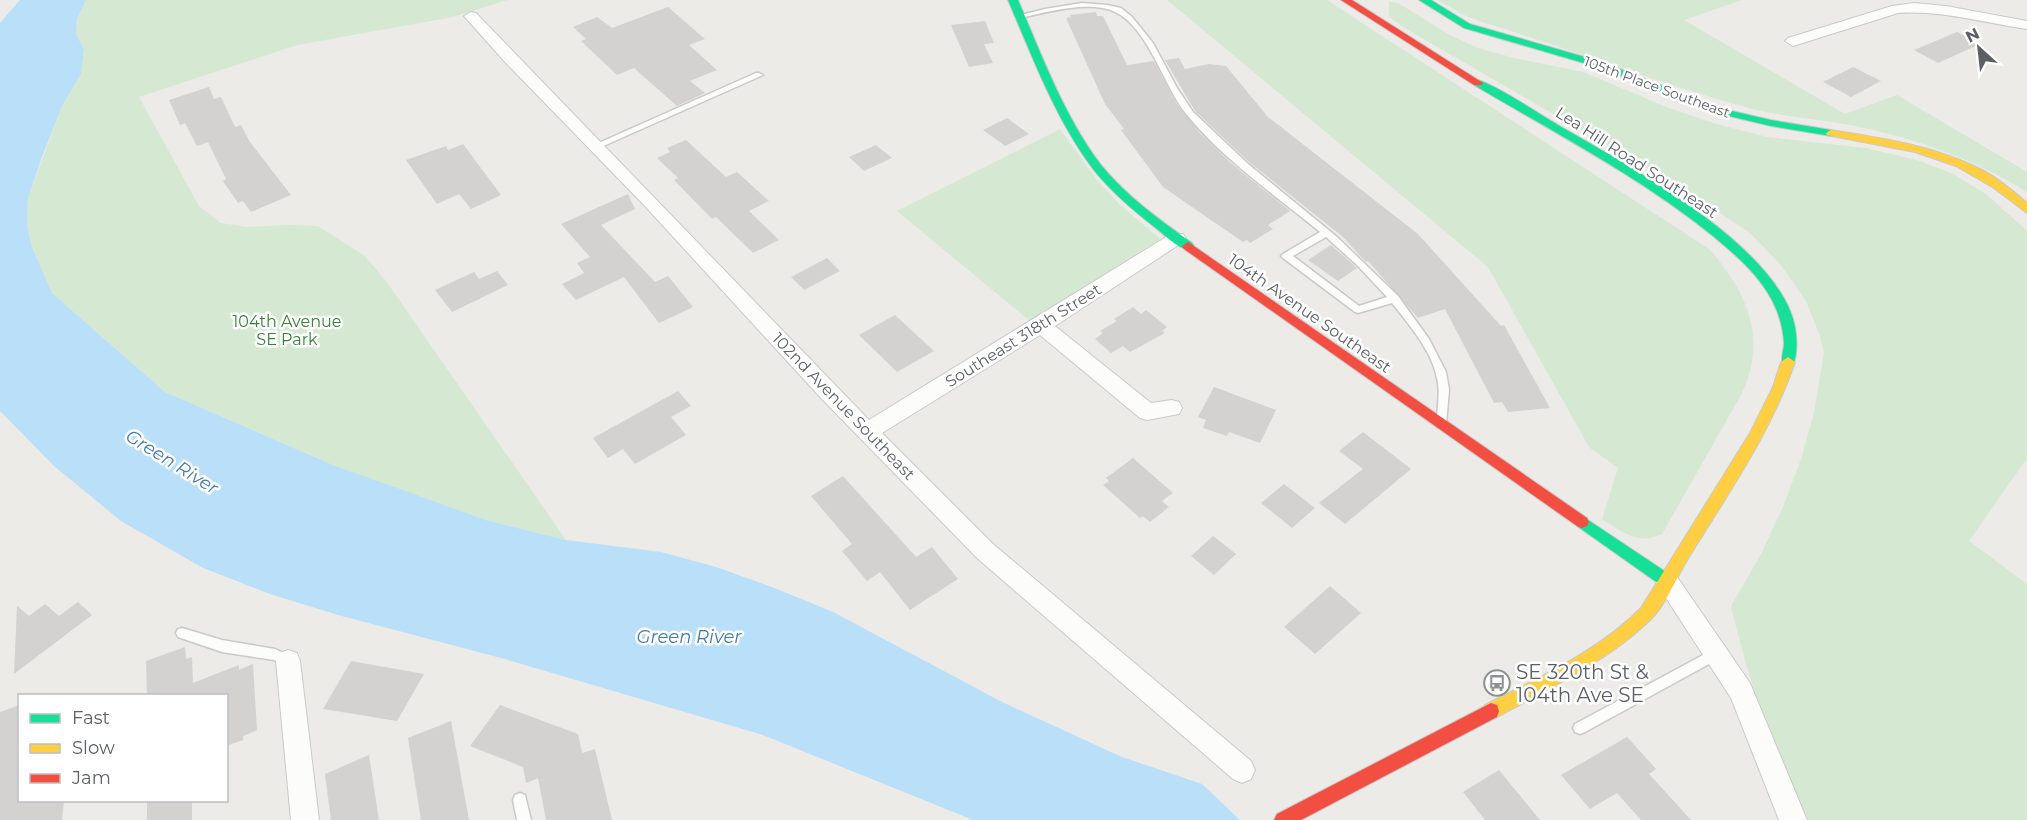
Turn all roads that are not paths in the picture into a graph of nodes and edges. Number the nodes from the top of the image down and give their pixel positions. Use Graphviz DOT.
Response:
graph roads {
  1 [pos="1014,0"];
  2 [pos="1346,0"];
  3 [pos="1424,0"];
  4 [pos="471,16"];
  5 [pos="1021,16"];
  6 [pos="2027,26"];
  7 [pos="1793,41"];
  8 [pos="759,75"];
  9 [pos="596,146"];
  10 [pos="2027,209"];
  11 [pos="1326,233"];
  12 [pos="1177,238"];
  13 [pos="1395,298"];
  14 [pos="1041,325"];
  15 [pos="1172,408"];
  16 [pos="1442,424"];
  17 [pos="868,431"];
  18 [pos="1667,581"];
  19 [pos="182,633"];
  20 [pos="1716,654"];
  21 [pos="288,661"];
  22 [pos="1580,728"];
  23 [pos="1242,770"];
  24 [pos="520,800"];
  25 [pos="305,820"];
  26 [pos="524,820"];
  27 [pos="1283,820"];
  28 [pos="1793,820"];
  1 -- 5 [label="street, 104th Avenue Southeast"];
  2 -- 18 [label="street, Lea Hill Road Southeast"];
  3 -- 10 [label="street, 105th Place Southeast"];
  4 -- 9 [label="street, 102nd Avenue Southeast"];
  5 -- 11 [label="lane"];
  5 -- 12 [label="street, 104th Avenue Southeast"];
  6 -- 7 [label="street"];
  8 -- 9 [label="lane"];
  9 -- 17 [label="street, 102nd Avenue Southeast"];
  11 -- 13 [label="lane"];
  11 -- 13 [label="lane"];
  12 -- 14 [label="street, Southeast 318th Street"];
  12 -- 16 [label="street, 104th Avenue Southeast"];
  13 -- 16 [label="lane"];
  14 -- 15 [label="street"];
  14 -- 17 [label="street, Southeast 318th Street"];
  16 -- 18 [label="street, 104th Avenue Southeast"];
  17 -- 23 [label="street, 102nd Avenue Southeast"];
  18 -- 20 [label="street"];
  18 -- 27 [label="street, Lea Hill Road Southeast"];
  19 -- 21 [label="lane"];
  20 -- 22 [label="lane"];
  20 -- 28 [label="street"];
  21 -- 25 [label="street"];
  24 -- 26 [label="lane"];
}
